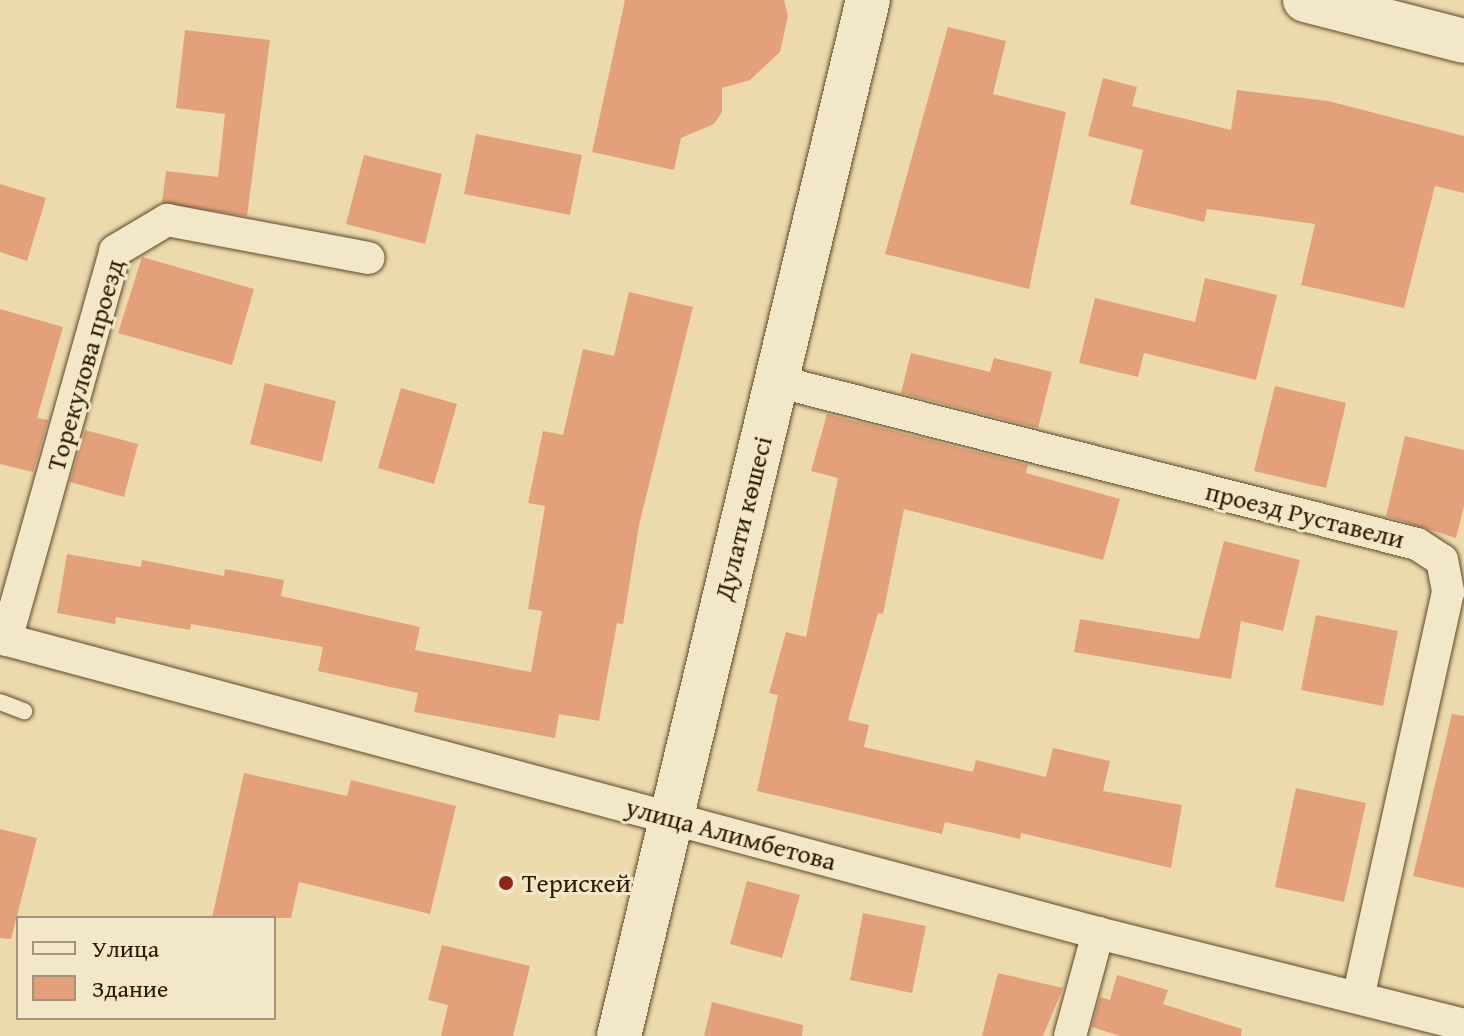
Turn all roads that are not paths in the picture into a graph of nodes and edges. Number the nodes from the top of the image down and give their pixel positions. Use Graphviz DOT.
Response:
graph roads {
  1 [pos="868,0"];
  2 [pos="1305,0"];
  3 [pos="1464,41"];
  4 [pos="368,258"];
  5 [pos="776,381"];
  6 [pos="3,639"];
  7 [pos="0,702"];
  8 [pos="24,711"];
  9 [pos="671,817"];
  10 [pos="1098,933"];
  11 [pos="1358,997"];
  12 [pos="1464,1025"];
  13 [pos="619,1036"];
  14 [pos="1070,1036"];
  1 -- 5 [label="main road, Дулати көшесі"];
  2 -- 3 [label="main road"];
  4 -- 6 [label="street, Торекулова проезд"];
  5 -- 9 [label="main road, Дулати көшесі"];
  5 -- 11 [label="street, проезд Руставели"];
  6 -- 9 [label="street, улица Алимбетова"];
  7 -- 8 [label="lane"];
  9 -- 10 [label="street, улица Алимбетова"];
  9 -- 13 [label="main road, Дулати көшесі"];
  10 -- 11 [label="street, улица Алимбетова"];
  10 -- 14 [label="street"];
  11 -- 12 [label="street, улица Алимбетова"];
}
